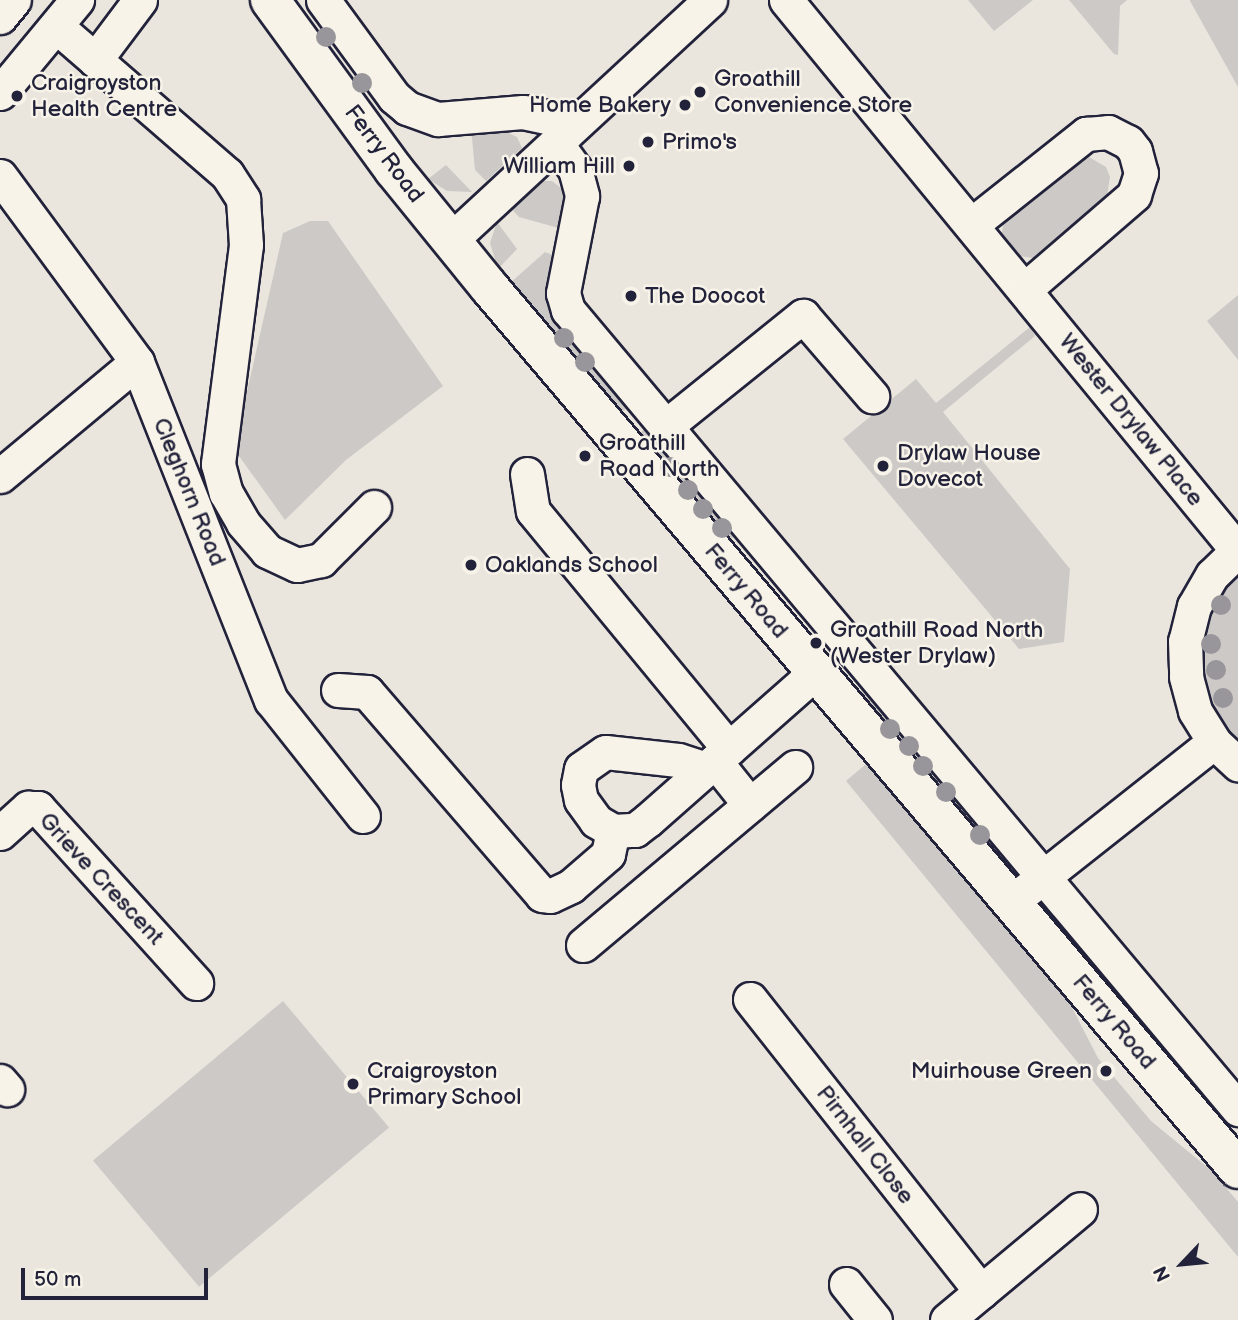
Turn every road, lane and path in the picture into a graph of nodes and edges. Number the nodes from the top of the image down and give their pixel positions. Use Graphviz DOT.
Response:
graph roads {
  1 [pos="14,0"];
  2 [pos="77,0"];
  3 [pos="139,0"];
  4 [pos="270,0"];
  5 [pos="323,0"];
  6 [pos="710,0"];
  7 [pos="786,0"];
  8 [pos="0,17"];
  9 [pos="56,26"];
  10 [pos="95,60"];
  11 [pos="0,93"];
  12 [pos="561,139"];
  13 [pos="0,176"];
  14 [pos="971,225"];
  15 [pos="451,240"];
  16 [pos="1024,290"];
  17 [pos="137,362"];
  18 [pos="872,396"];
  19 [pos="666,426"];
  20 [pos="527,474"];
  21 [pos="0,476"];
  22 [pos="374,507"];
  23 [pos="1238,550"];
  24 [pos="815,673"];
  25 [pos="338,690"];
  26 [pos="1214,742"];
  27 [pos="717,760"];
  28 [pos="1238,764"];
  29 [pos="795,767"];
  30 [pos="676,796"];
  31 [pos="750,805"];
  32 [pos="363,816"];
  33 [pos="613,831"];
  34 [pos="0,833"];
  35 [pos="710,838"];
  36 [pos="1041,878"];
  37 [pos="1011,902"];
  38 [pos="583,945"];
  39 [pos="196,983"];
  40 [pos="750,999"];
  41 [pos="1238,1109"];
  42 [pos="1238,1169"];
  43 [pos="1080,1209"];
  44 [pos="846,1284"];
  45 [pos="981,1292"];
  46 [pos="875,1320"];
  47 [pos="947,1320"];
  1 -- 8 [label="street"];
  2 -- 9 [label="street"];
  3 -- 10 [label="street"];
  4 -- 15 [label="main road, Ferry Road"];
  5 -- 12 [label="street, Ferry Road"];
  6 -- 12 [label="street"];
  7 -- 14 [label="street, Wester Drylaw Place"];
  9 -- 10 [label="street"];
  9 -- 11 [label="street"];
  10 -- 22 [label="street"];
  12 -- 15 [label="street"];
  12 -- 19 [label="street, Ferry Road"];
  13 -- 17 [label="street, Cleghorn Road"];
  14 -- 16 [label="street, Wester Drylaw Place"];
  14 -- 16 [label="street"];
  15 -- 24 [label="main road, Ferry Road"];
  16 -- 23 [label="street, Wester Drylaw Place"];
  17 -- 21 [label="street"];
  17 -- 32 [label="street, Cleghorn Road"];
  18 -- 19 [label="street"];
  19 -- 36 [label="street, Ferry Road"];
  20 -- 27 [label="street"];
  23 -- 26 [label="street, Wester Drylaw Place"];
  24 -- 27 [label="street"];
  24 -- 37 [label="main road, Ferry Road"];
  25 -- 33 [label="street"];
  26 -- 28 [label="street, Wester Drylaw Place"];
  26 -- 36 [label="street"];
  27 -- 30 [label="street"];
  27 -- 31 [label="street"];
  27 -- 33 [label="street"];
  29 -- 31 [label="street"];
  30 -- 33 [label="street"];
  30 -- 35 [label="street"];
  31 -- 35 [label="street"];
  34 -- 39 [label="street, Grieve Crescent"];
  35 -- 38 [label="street"];
  36 -- 37 [label="street"];
  36 -- 41 [label="street, Ferry Road"];
  37 -- 42 [label="main road, Ferry Road"];
  40 -- 45 [label="street, Pirnhall Close"];
  43 -- 45 [label="street"];
  44 -- 46 [label="street"];
  45 -- 47 [label="street"];
}
